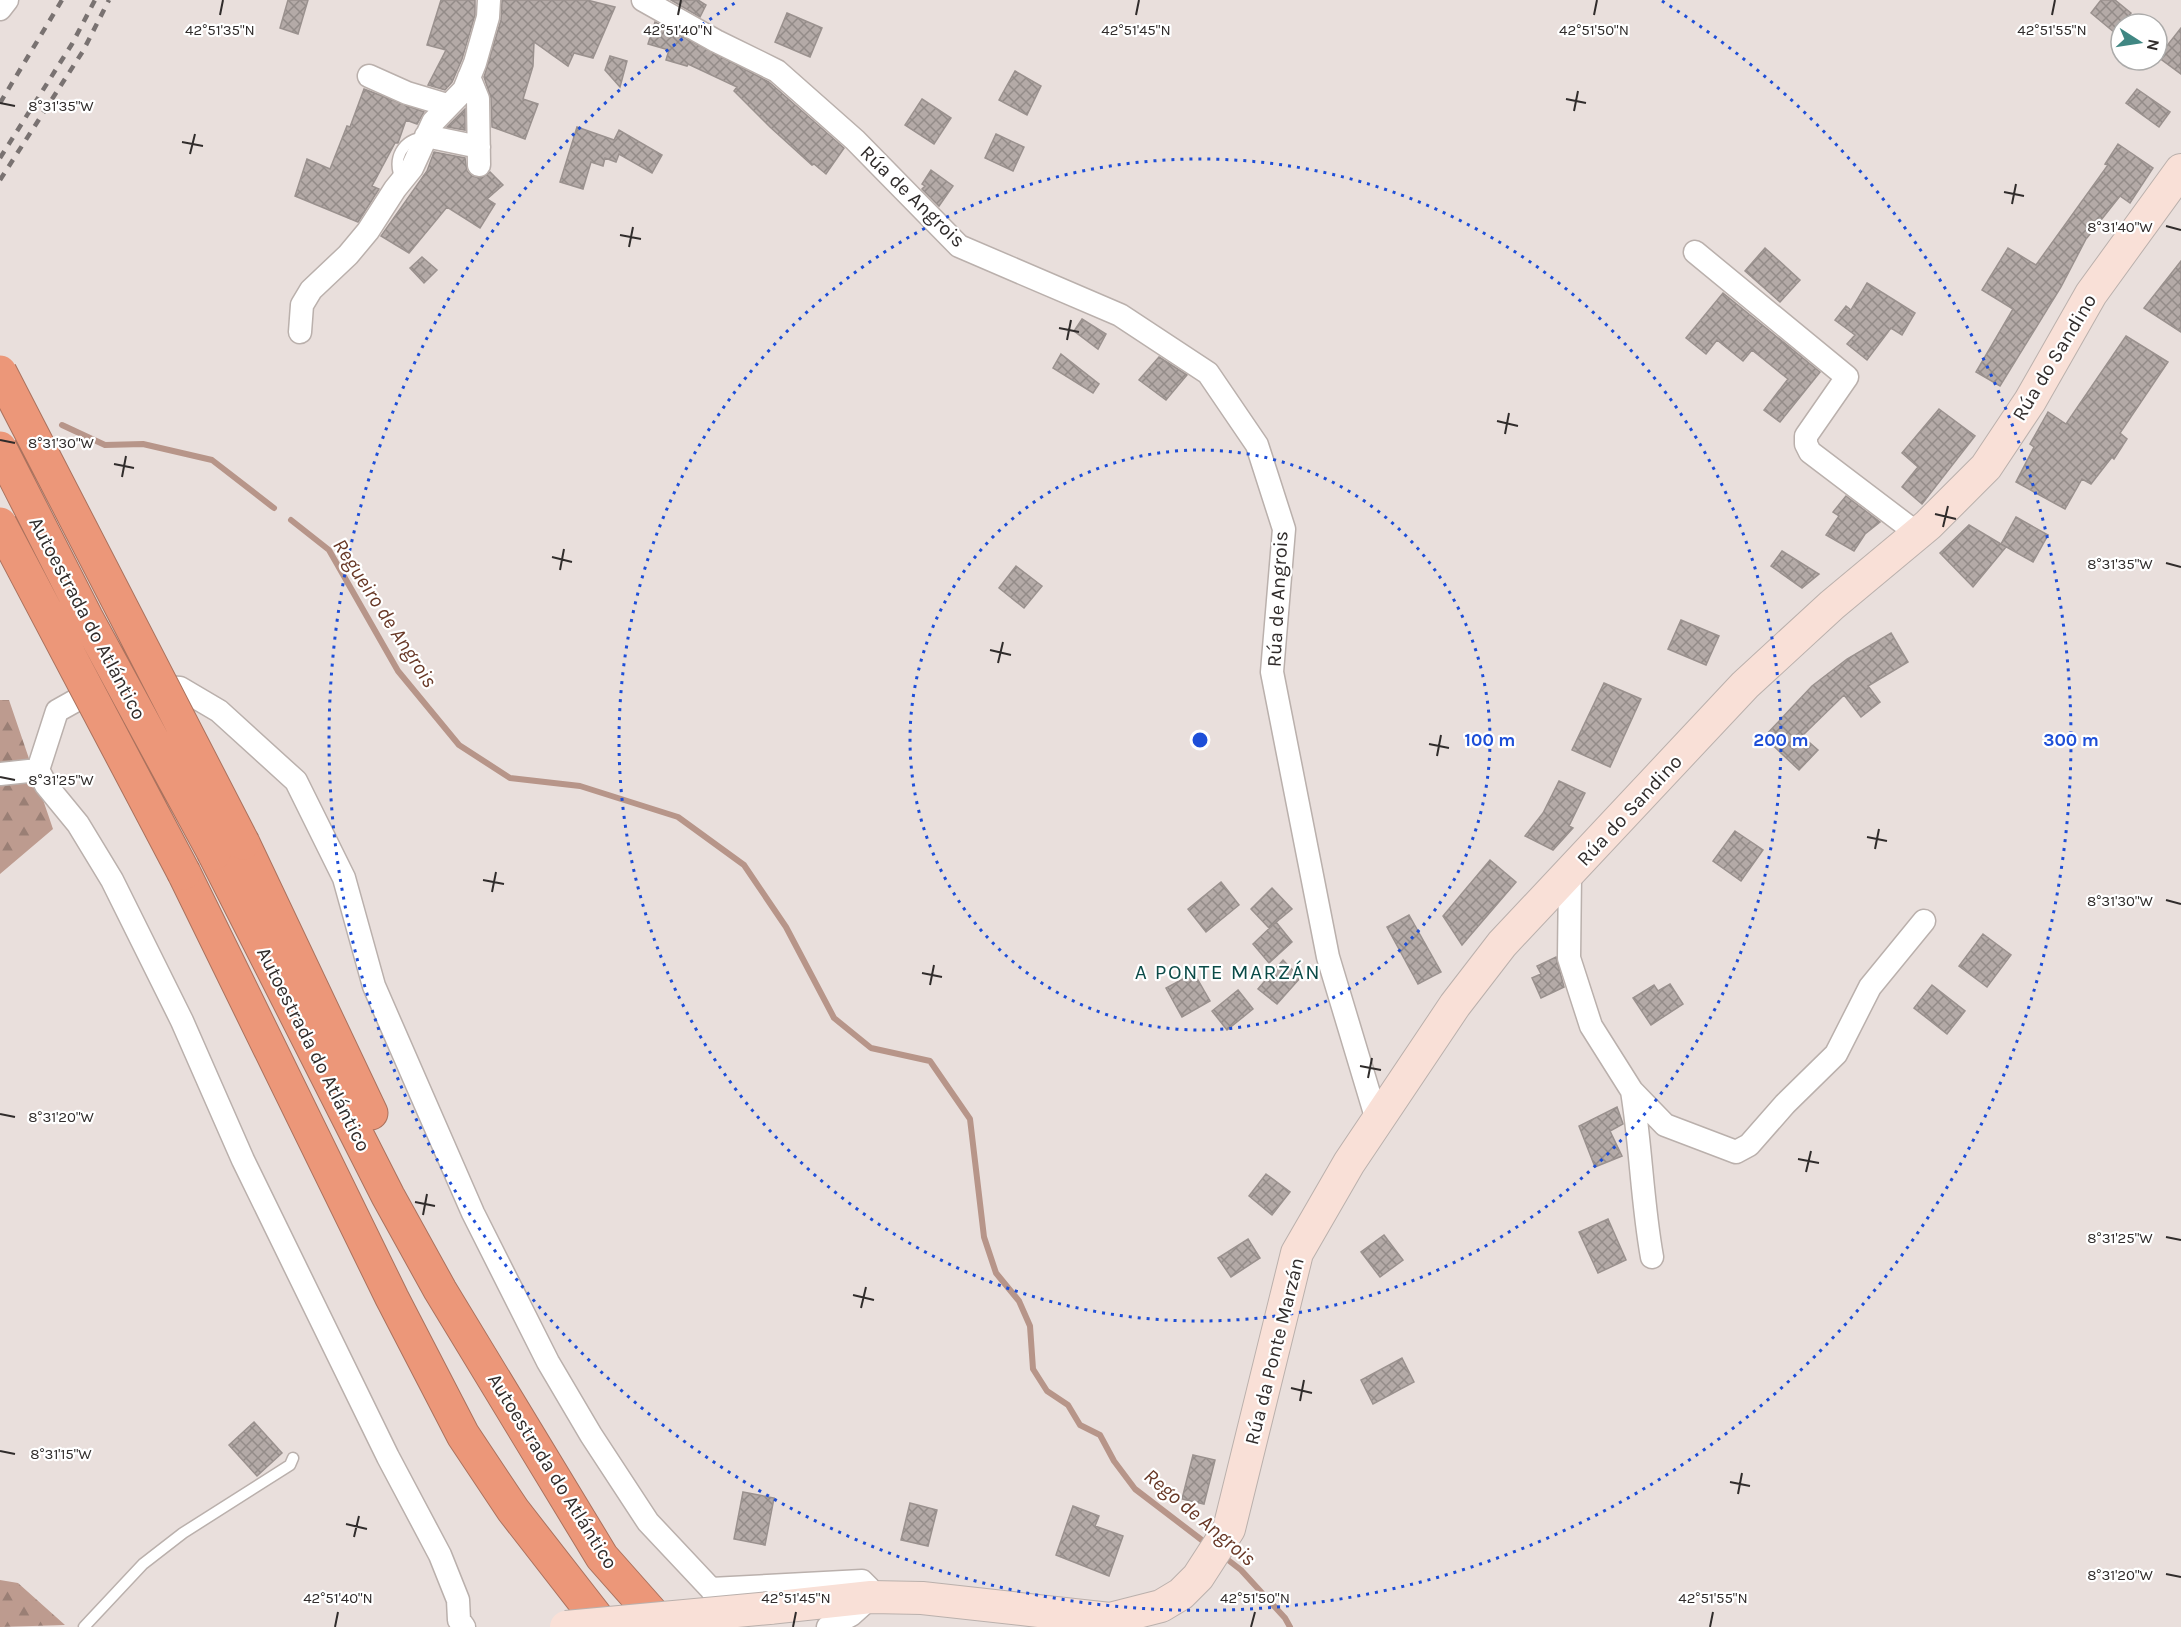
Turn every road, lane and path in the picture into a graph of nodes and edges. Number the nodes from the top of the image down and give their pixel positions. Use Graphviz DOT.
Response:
graph roads {
  1 [pos="7,0"];
  2 [pos="489,0"];
  3 [pos="643,0"];
  4 [pos="0,9"];
  5 [pos="369,76"];
  6 [pos="470,77"];
  7 [pos="447,105"];
  8 [pos="426,136"];
  9 [pos="2181,170"];
  10 [pos="1695,252"];
  11 [pos="300,332"];
  12 [pos="0,372"];
  13 [pos="0,448"];
  14 [pos="0,524"];
  15 [pos="1917,534"];
  16 [pos="38,770"];
  17 [pos="0,774"];
  18 [pos="229,848"];
  19 [pos="1570,873"];
  20 [pos="1924,921"];
  21 [pos="1632,1091"];
  22 [pos="1377,1120"];
  23 [pos="1652,1257"];
  24 [pos="293,1458"];
  25 [pos="711,1589"];
  26 [pos="871,1597"];
  27 [pos="84,1627"];
  28 [pos="464,1627"];
  29 [pos="566,1627"];
  30 [pos="604,1627"];
  31 [pos="664,1627"];
  32 [pos="737,1627"];
  33 [pos="828,1627"];
  1 -- 4 [label="street"];
  2 -- 6 [label="street"];
  3 -- 22 [label="street, Rúa de Angrois"];
  5 -- 7 [label="street"];
  6 -- 7 [label="street"];
  6 -- 8 [label="street"];
  7 -- 8 [label="street"];
  8 -- 11 [label="street"];
  9 -- 15 [label="street, Rúa do Sandino"];
  10 -- 15 [label="street"];
  12 -- 18 [label="highway, bridge"];
  13 -- 18 [label="highway, Autoestrada do Atlántico, bridge"];
  14 -- 30 [label="highway, Autoestrada do Atlántico, bridge"];
  15 -- 19 [label="street, Rúa do Sandino"];
  16 -- 17 [label="street"];
  16 -- 25 [label="street"];
  16 -- 28 [label="street"];
  18 -- 31 [label="highway, Autoestrada do Atlántico"];
  19 -- 21 [label="street"];
  19 -- 22 [label="street, Rúa do Sandino"];
  20 -- 21 [label="street"];
  21 -- 23 [label="street"];
  22 -- 26 [label="street, Rúa da Ponte Marzán"];
  24 -- 27 [label="lane"];
  25 -- 26 [label="street"];
  25 -- 32 [label="street"];
  26 -- 29 [label="street, bridge"];
  26 -- 33 [label="street"];
}
